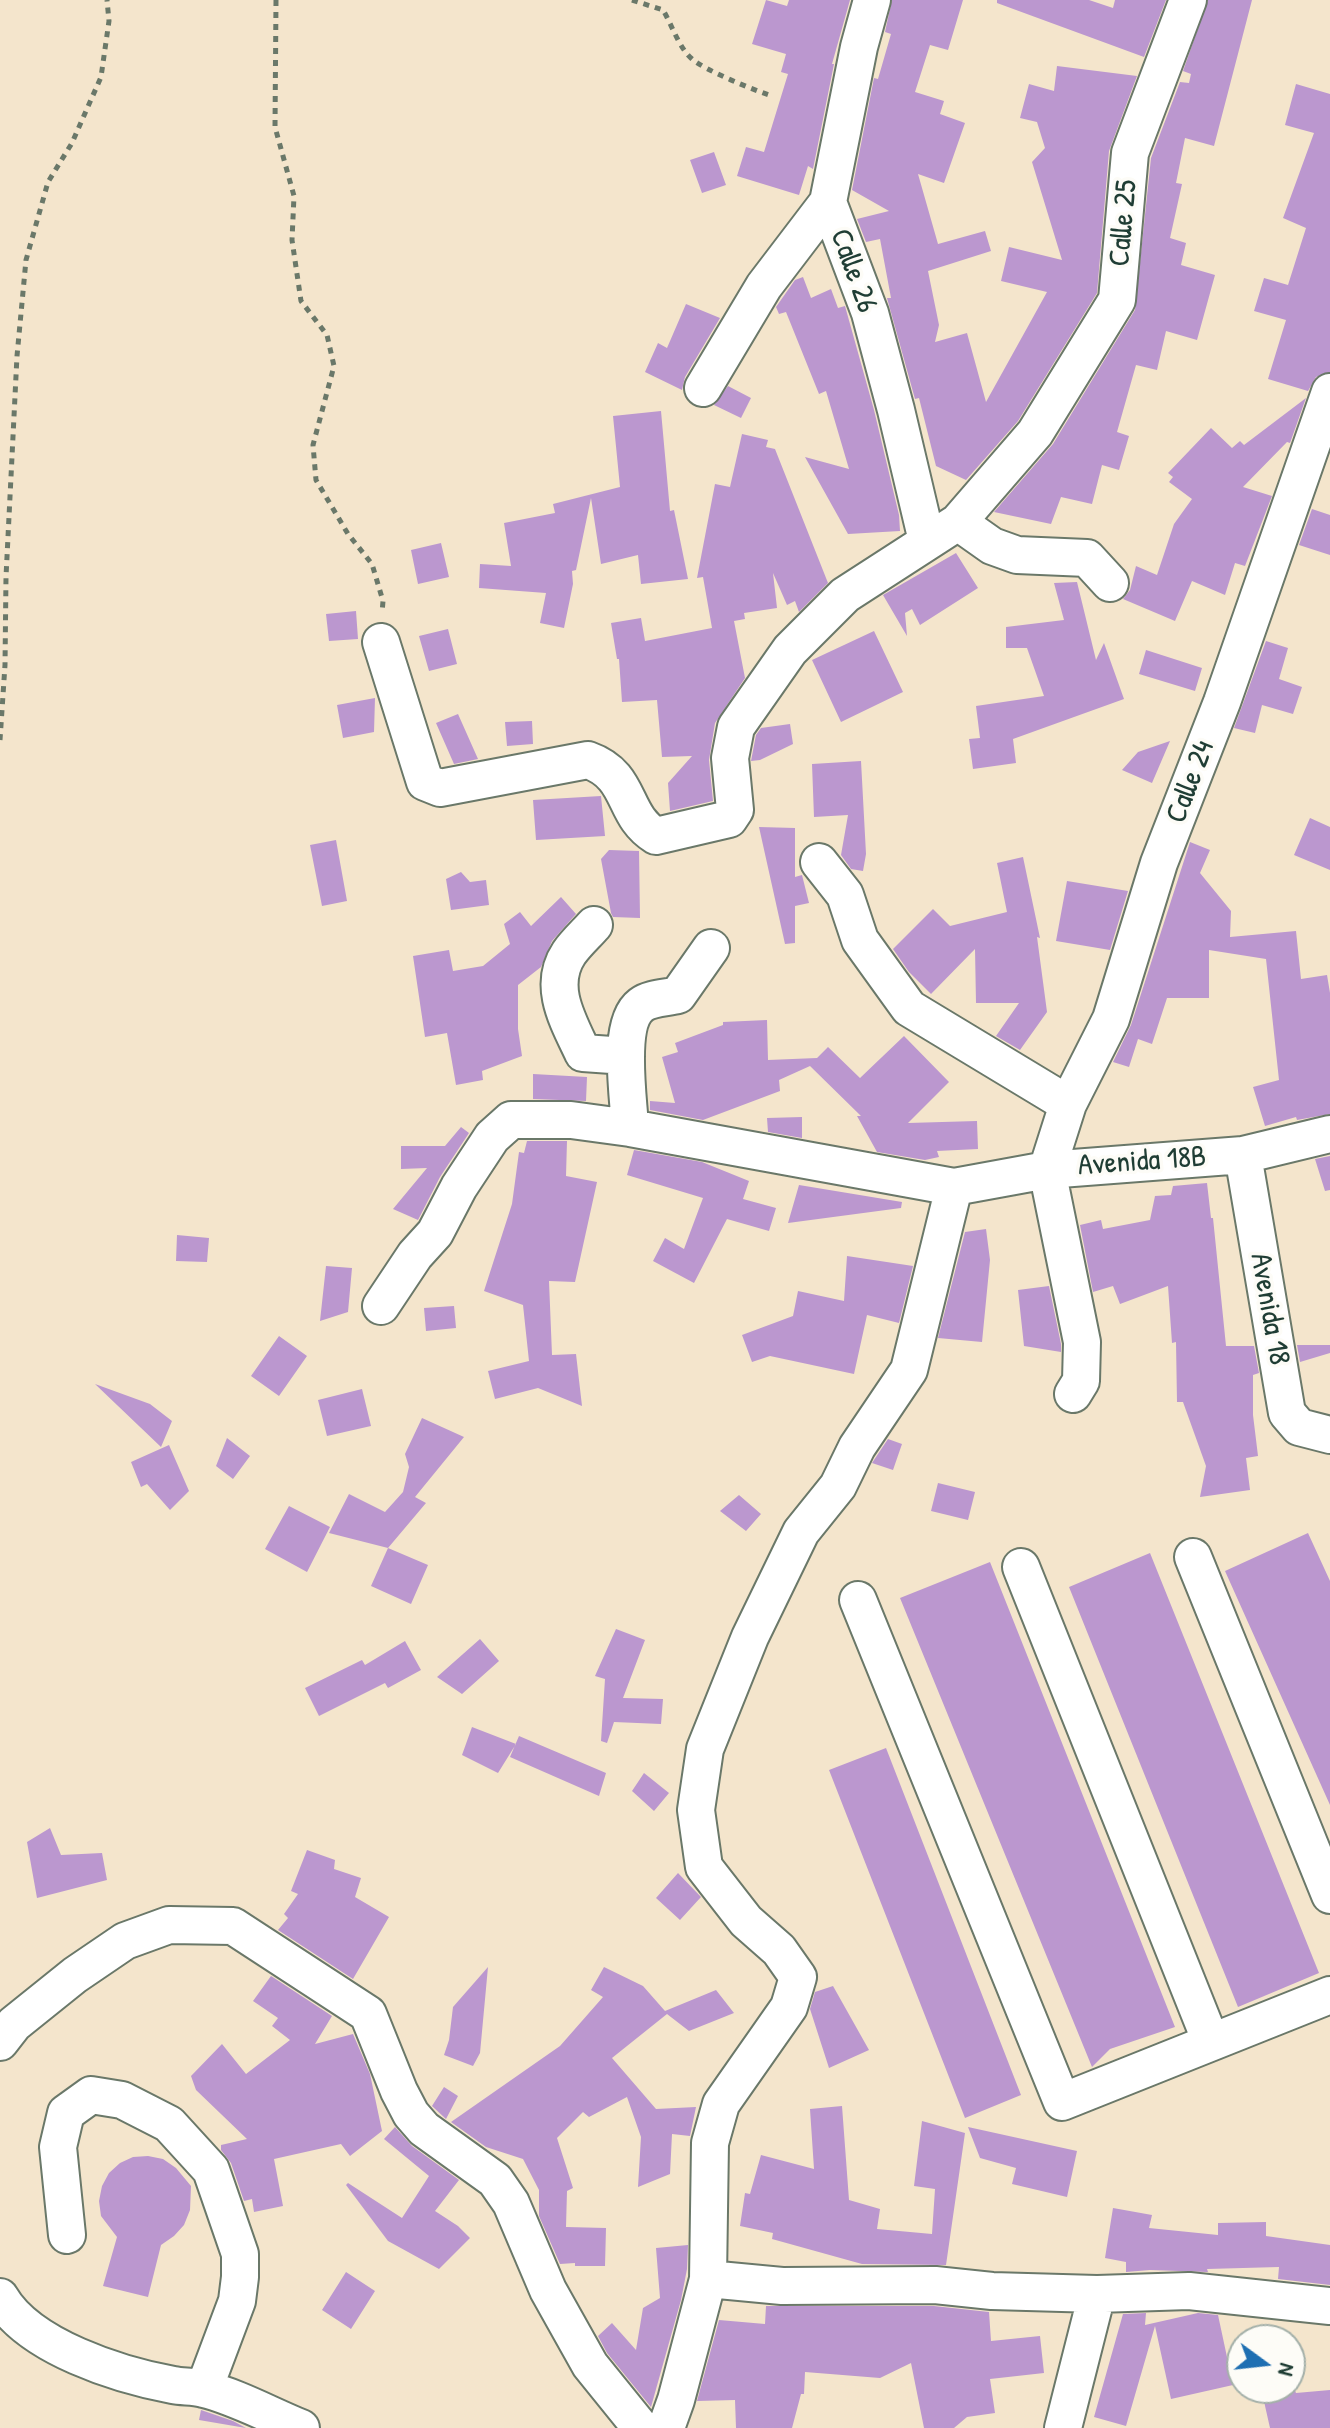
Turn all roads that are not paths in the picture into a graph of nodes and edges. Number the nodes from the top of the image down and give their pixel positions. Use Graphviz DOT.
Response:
graph roads {
  1 [pos="872,0"];
  2 [pos="1188,0"];
  3 [pos="828,202"];
  4 [pos="703,388"];
  5 [pos="1330,392"];
  6 [pos="958,522"];
  7 [pos="927,541"];
  8 [pos="1110,583"];
  9 [pos="381,642"];
  10 [pos="819,862"];
  11 [pos="594,925"];
  12 [pos="711,948"];
  13 [pos="626,1056"];
  14 [pos="1068,1104"];
  15 [pos="630,1128"];
  16 [pos="1330,1134"];
  17 [pos="1243,1155"];
  18 [pos="1047,1170"];
  19 [pos="954,1187"];
  20 [pos="381,1306"];
  21 [pos="1073,1394"];
  22 [pos="1330,1435"];
  23 [pos="1193,1557"];
  24 [pos="1021,1567"];
  25 [pos="858,1600"];
  26 [pos="1330,1895"];
  27 [pos="1330,1995"];
  28 [pos="0,2042"];
  29 [pos="1211,2042"];
  30 [pos="67,2235"];
  31 [pos="708,2279"];
  32 [pos="1097,2294"];
  33 [pos="0,2297"];
  34 [pos="1330,2306"];
  35 [pos="204,2389"];
  36 [pos="301,2428"];
  37 [pos="641,2428"];
  38 [pos="666,2428"];
  39 [pos="1063,2428"];
  1 -- 3 [label="street, Calle 26"];
  2 -- 6 [label="street, Calle 25"];
  3 -- 4 [label="street"];
  3 -- 7 [label="street, Calle 26"];
  5 -- 14 [label="street, Calle 24"];
  6 -- 7 [label="street, Calle 25"];
  6 -- 8 [label="street"];
  7 -- 9 [label="street, Calle 25"];
  10 -- 14 [label="street"];
  11 -- 13 [label="street"];
  12 -- 13 [label="street"];
  13 -- 15 [label="street"];
  14 -- 18 [label="street, Calle 24"];
  15 -- 19 [label="street"];
  15 -- 20 [label="street"];
  16 -- 17 [label="street, Avenida 18B"];
  17 -- 18 [label="street, Avenida 18B"];
  17 -- 22 [label="street, Avenida 18"];
  18 -- 19 [label="street, Avenida 18B"];
  18 -- 21 [label="street"];
  19 -- 31 [label="street"];
  23 -- 26 [label="street"];
  24 -- 29 [label="street"];
  25 -- 29 [label="street"];
  27 -- 29 [label="street"];
  28 -- 37 [label="street"];
  30 -- 35 [label="street"];
  31 -- 32 [label="street"];
  31 -- 38 [label="street"];
  32 -- 34 [label="street"];
  32 -- 39 [label="street"];
  33 -- 35 [label="street"];
  35 -- 36 [label="street"];
}
